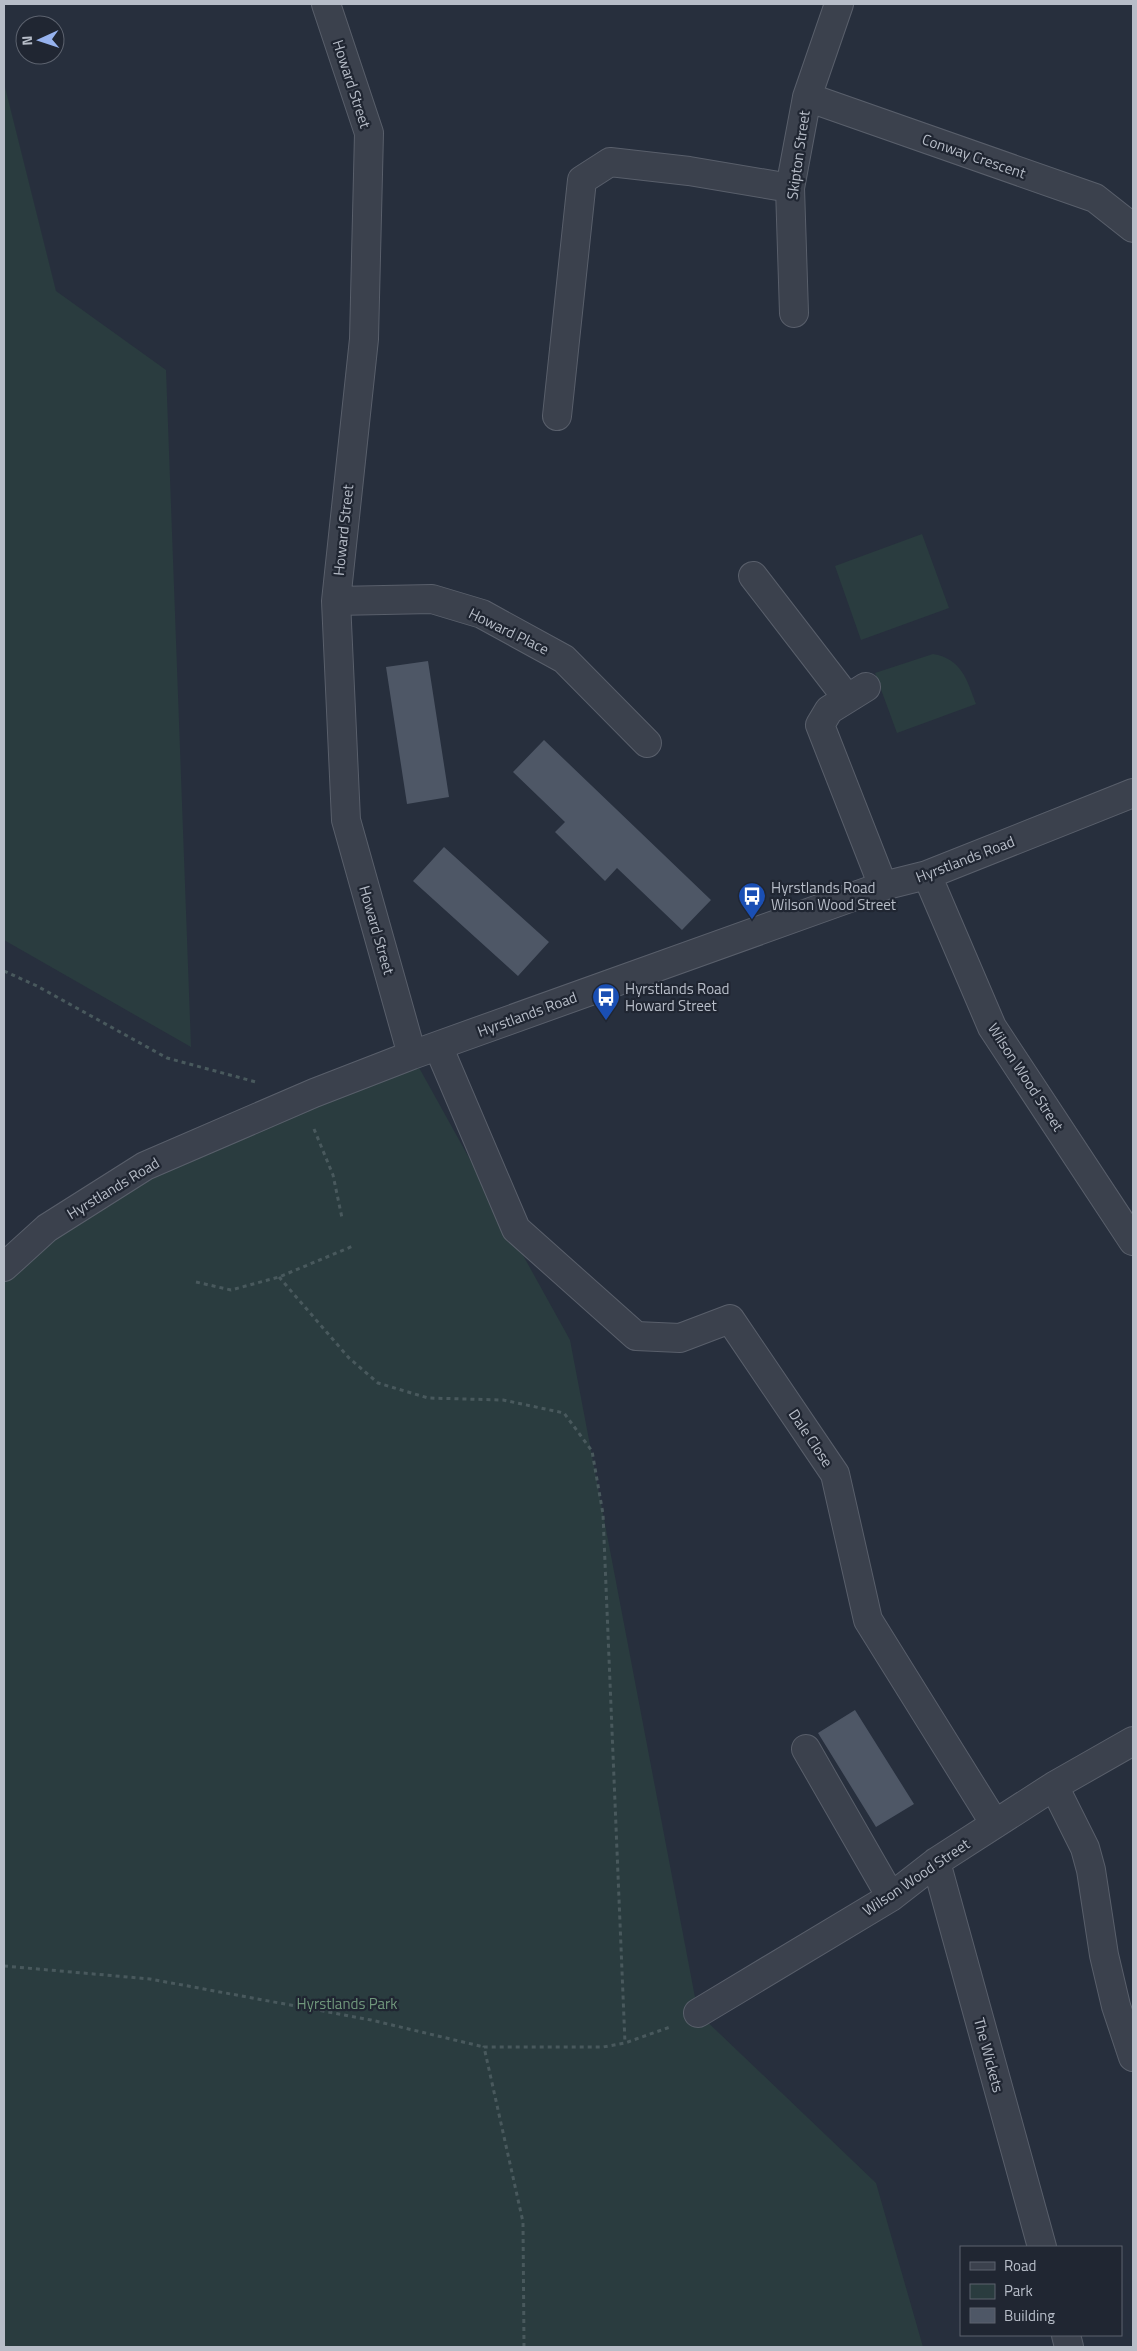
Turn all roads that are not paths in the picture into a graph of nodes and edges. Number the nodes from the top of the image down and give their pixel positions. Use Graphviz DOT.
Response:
graph roads {
  1 [pos="326,4"];
  2 [pos="839,4"];
  3 [pos="807,97"];
  4 [pos="790,188"];
  5 [pos="1133,228"];
  6 [pos="794,312"];
  7 [pos="557,416"];
  8 [pos="753,576"];
  9 [pos="336,601"];
  10 [pos="647,743"];
  11 [pos="1133,793"];
  12 [pos="927,875"];
  13 [pos="884,886"];
  14 [pos="438,1046"];
  15 [pos="412,1055"];
  16 [pos="1133,1241"];
  17 [pos="4,1267"];
  18 [pos="1133,1741"];
  19 [pos="806,1749"];
  20 [pos="1054,1786"];
  21 [pos="995,1824"];
  22 [pos="936,1862"];
  23 [pos="891,1897"];
  24 [pos="698,2013"];
  25 [pos="1133,2057"];
  26 [pos="1042,2246"];
  1 -- 9 [label="street, Howard Street"];
  2 -- 3 [label="street, Skipton Street"];
  3 -- 4 [label="street, Skipton Street"];
  3 -- 5 [label="street, Conway Crescent"];
  4 -- 6 [label="street, Skipton Street"];
  4 -- 7 [label="street"];
  8 -- 13 [label="street"];
  9 -- 10 [label="street, Howard Place"];
  9 -- 15 [label="street, Howard Street"];
  11 -- 12 [label="street, Hyrstlands Road"];
  12 -- 13 [label="street, Hyrstlands Road"];
  12 -- 16 [label="street, Wilson Wood Street"];
  13 -- 14 [label="street, Hyrstlands Road"];
  14 -- 15 [label="street, Hyrstlands Road"];
  14 -- 21 [label="street, Dale Close"];
  15 -- 17 [label="street, Hyrstlands Road"];
  18 -- 20 [label="street, Wilson Wood Street"];
  19 -- 23 [label="street"];
  20 -- 21 [label="street, Wilson Wood Street"];
  20 -- 25 [label="street"];
  21 -- 22 [label="street, Wilson Wood Street"];
  22 -- 23 [label="street, Wilson Wood Street"];
  22 -- 26 [label="street, The Wickets"];
  23 -- 24 [label="street, Wilson Wood Street"];
}
